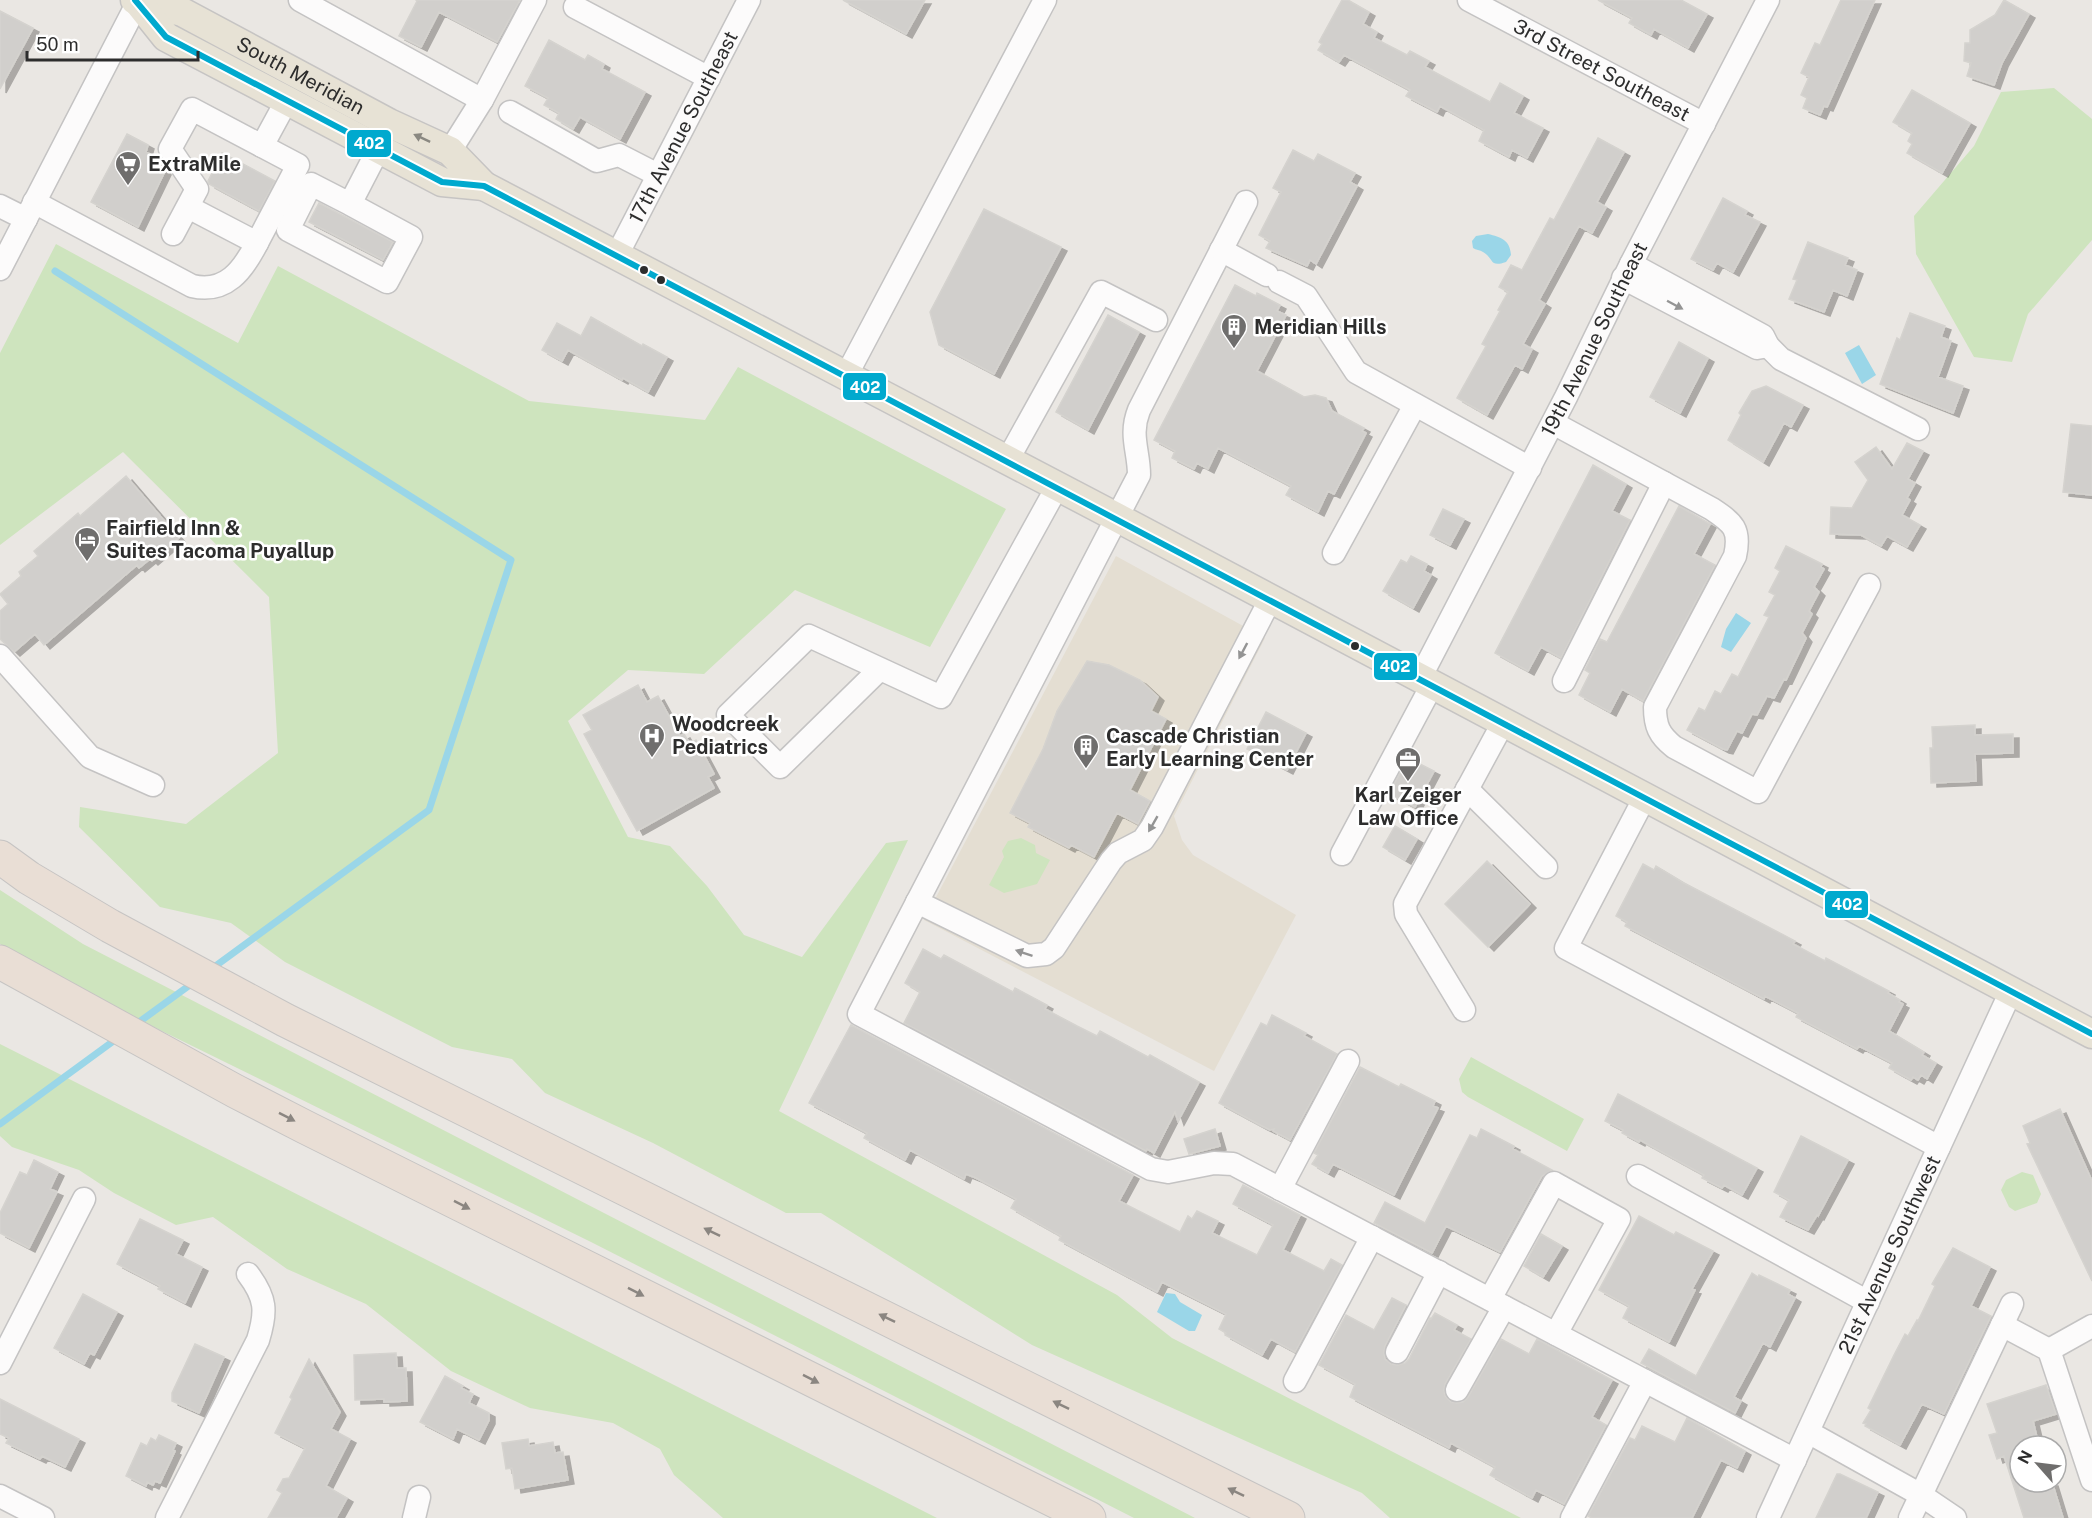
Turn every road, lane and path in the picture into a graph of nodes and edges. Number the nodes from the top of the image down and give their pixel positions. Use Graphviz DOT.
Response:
graph roads {
  1 [pos="300,0"];
  2 [pos="535,0"];
  3 [pos="749,0"];
  4 [pos="1045,0"];
  5 [pos="1469,0"];
  6 [pos="1768,0"];
  7 [pos="137,1"];
  8 [pos="575,7"];
  9 [pos="709,78"];
  10 [pos="287,100"];
  11 [pos="482,100"];
  12 [pos="510,112"];
  13 [pos="1704,124"];
  14 [pos="262,146"];
  15 [pos="379,148"];
  16 [pos="450,151"];
  17 [pos="658,175"];
  18 [pos="484,186"];
  19 [pos="1246,202"];
  20 [pos="350,204"];
  21 [pos="0,206"];
  22 [pos="188,207"];
  23 [pos="30,211"];
  24 [pos="173,234"];
  25 [pos="257,243"];
  26 [pos="1221,250"];
  27 [pos="617,255"];
  28 [pos="0,269"];
  29 [pos="1627,271"];
  30 [pos="1156,320"];
  31 [pos="846,376"];
  32 [pos="1415,405"];
  33 [pos="1553,423"];
  34 [pos="1918,429"];
  35 [pos="1007,461"];
  36 [pos="1530,468"];
  37 [pos="1664,483"];
  38 [pos="1057,487"];
  39 [pos="1118,518"];
  40 [pos="1335,553"];
  41 [pos="1869,585"];
  42 [pos="1270,600"];
  43 [pos="0,656"];
  44 [pos="880,669"];
  45 [pos="1564,681"];
  46 [pos="1426,682"];
  47 [pos="1503,723"];
  48 [pos="153,785"];
  49 [pos="1467,789"];
  50 [pos="1645,798"];
  51 [pos="1342,854"];
  52 [pos="0,858"];
  53 [pos="1546,867"];
  54 [pos="917,902"];
  55 [pos="0,962"];
  56 [pos="0,986"];
  57 [pos="2011,991"];
  58 [pos="1464,1010"];
  59 [pos="2092,1034"];
  60 [pos="1348,1061"];
  61 [pos="235,1091"];
  62 [pos="1939,1147"];
  63 [pos="1638,1176"];
  64 [pos="1280,1189"];
  65 [pos="84,1199"];
  66 [pos="1372,1237"];
  67 [pos="1439,1272"];
  68 [pos="248,1274"];
  69 [pos="1868,1302"];
  70 [pos="1497,1303"];
  71 [pos="2012,1304"];
  72 [pos="2002,1325"];
  73 [pos="2092,1326"];
  74 [pos="1556,1334"];
  75 [pos="2049,1350"];
  76 [pos="1397,1352"];
  77 [pos="0,1363"];
  78 [pos="1295,1381"];
  79 [pos="1645,1381"];
  80 [pos="1457,1390"];
  81 [pos="1808,1432"];
  82 [pos="1795,1460"];
  83 [pos="2092,1480"];
  84 [pos="1921,1495"];
  85 [pos="0,1496"];
  86 [pos="43,1518"];
  87 [pos="167,1518"];
  88 [pos="1089,1518"];
  89 [pos="1288,1518"];
  90 [pos="1572,1518"];
  91 [pos="1768,1518"];
  92 [pos="1910,1518"];
  93 [pos="1955,1518"];
  1 -- 11 [label="street"];
  2 -- 11 [label="street"];
  3 -- 9 [label="street, 17th Avenue Southeast"];
  4 -- 31 [label="street"];
  5 -- 13 [label="street, 3rd Street Southeast"];
  6 -- 13 [label="street, 19th Avenue Southeast"];
  7 -- 10 [label="main road, South Meridian"];
  16 -- 7 [label="main road, South Meridian, one-way"];
  7 -- 23 [label="street"];
  8 -- 9 [label="street"];
  9 -- 17 [label="street, 17th Avenue Southeast"];
  10 -- 14 [label="street"];
  10 -- 15 [label="main road, South Meridian"];
  11 -- 16 [label="street"];
  12 -- 17 [label="street"];
  13 -- 29 [label="street, 19th Avenue Southeast"];
  14 -- 22 [label="street"];
  14 -- 25 [label="street"];
  15 -- 18 [label="main road, South Meridian"];
  15 -- 20 [label="street"];
  16 -- 18 [label="main road, South Meridian"];
  17 -- 27 [label="street, 17th Avenue Southeast"];
  18 -- 27 [label="main road, South Meridian"];
  19 -- 26 [label="street"];
  20 -- 20 [label="street"];
  21 -- 23 [label="street"];
  22 -- 24 [label="street"];
  22 -- 25 [label="street"];
  23 -- 25 [label="street"];
  23 -- 28 [label="street"];
  26 -- 32 [label="street"];
  26 -- 39 [label="street"];
  27 -- 31 [label="main road, South Meridian"];
  29 -- 33 [label="street, 19th Avenue Southeast"];
  29 -- 34 [label="street"];
  30 -- 35 [label="street"];
  31 -- 35 [label="main road, South Meridian"];
  32 -- 36 [label="street"];
  32 -- 40 [label="street"];
  33 -- 36 [label="street, 19th Avenue Southeast"];
  33 -- 37 [label="street"];
  35 -- 38 [label="main road, South Meridian"];
  36 -- 46 [label="street, 19th Avenue Southeast"];
  37 -- 41 [label="street"];
  37 -- 45 [label="street"];
  38 -- 39 [label="main road, South Meridian"];
  38 -- 44 [label="street"];
  39 -- 42 [label="main road, South Meridian"];
  39 -- 54 [label="street"];
  42 -- 46 [label="main road, South Meridian"];
  42 -- 54 [label="street, one-way"];
  43 -- 48 [label="street"];
  44 -- 44 [label="street"];
  46 -- 47 [label="main road, South Meridian"];
  46 -- 51 [label="street, 19th Avenue Southeast"];
  47 -- 49 [label="street"];
  47 -- 50 [label="main road, South Meridian"];
  49 -- 53 [label="street"];
  49 -- 58 [label="street"];
  50 -- 57 [label="main road, South Meridian"];
  50 -- 62 [label="street"];
  89 -- 52 [label="highway, one-way"];
  54 -- 64 [label="street"];
  55 -- 61 [label="highway"];
  56 -- 61 [label="highway"];
  57 -- 59 [label="main road, South Meridian"];
  57 -- 62 [label="street, 21st Avenue Southwest"];
  60 -- 64 [label="street"];
  61 -- 88 [label="highway, one-way"];
  62 -- 69 [label="street, 21st Avenue Southwest"];
  63 -- 69 [label="street"];
  64 -- 66 [label="street"];
  65 -- 77 [label="street"];
  66 -- 67 [label="street"];
  66 -- 78 [label="street"];
  67 -- 70 [label="street"];
  67 -- 76 [label="street"];
  68 -- 87 [label="street"];
  69 -- 81 [label="street, 21st Avenue Southwest"];
  70 -- 74 [label="street"];
  70 -- 74 [label="street"];
  70 -- 80 [label="street"];
  71 -- 72 [label="street"];
  72 -- 75 [label="street"];
  72 -- 84 [label="street"];
  73 -- 75 [label="street"];
  74 -- 79 [label="street"];
  75 -- 83 [label="street"];
  79 -- 82 [label="street"];
  79 -- 90 [label="street"];
  81 -- 82 [label="street, 21st Avenue Southwest"];
  81 -- 84 [label="street"];
  82 -- 91 [label="street, 21st Avenue Southwest"];
  84 -- 92 [label="street"];
  84 -- 93 [label="street"];
  85 -- 86 [label="street"];
}
